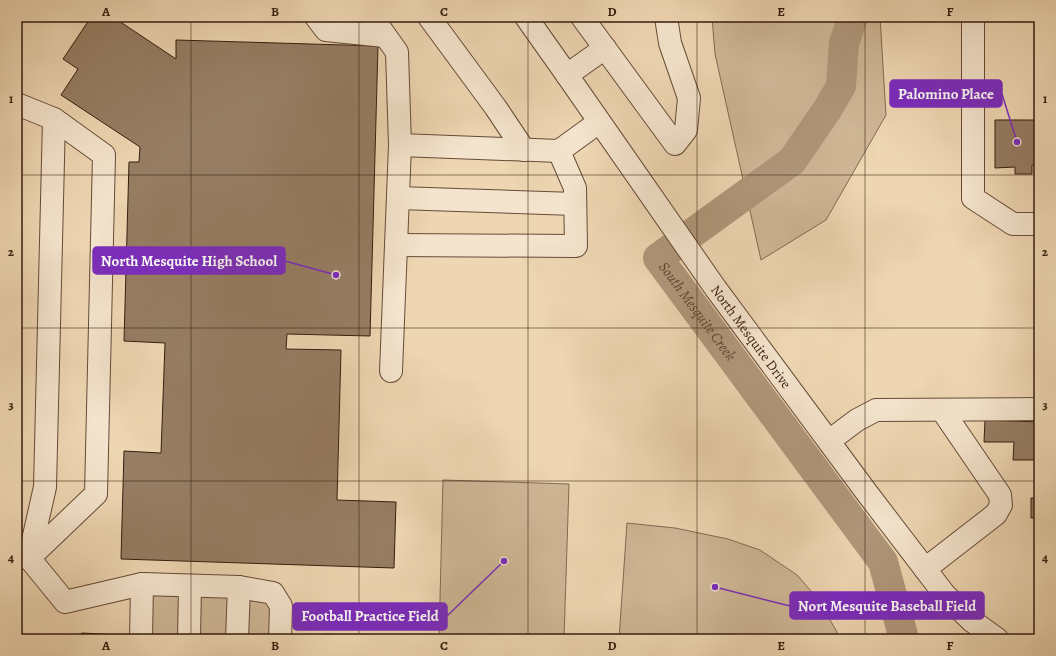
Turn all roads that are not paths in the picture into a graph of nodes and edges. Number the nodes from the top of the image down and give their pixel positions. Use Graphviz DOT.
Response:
graph roads {
  1 [pos="316,17"];
  2 [pos="372,17"];
  3 [pos="429,17"];
  4 [pos="526,17"];
  5 [pos="582,17"];
  6 [pos="666,17"];
  7 [pos="973,17"];
  8 [pos="385,36"];
  9 [pos="605,48"];
  10 [pos="567,75"];
  11 [pos="17,104"];
  12 [pos="54,119"];
  13 [pos="599,122"];
  14 [pos="400,145"];
  15 [pos="524,150"];
  16 [pos="559,151"];
  17 [pos="398,198"];
  18 [pos="575,204"];
  19 [pos="1039,224"];
  20 [pos="396,245"];
  21 [pos="391,371"];
  22 [pos="1039,409"];
  23 [pos="942,410"];
  24 [pos="829,441"];
  25 [pos="23,557"];
  26 [pos="925,569"];
  27 [pos="142,584"];
  28 [pos="190,586"];
  29 [pos="239,587"];
  30 [pos="141,639"];
  31 [pos="189,639"];
  32 [pos="237,639"];
  33 [pos="280,639"];
  34 [pos="997,639"];
  1 -- 8 [label="street"];
  2 -- 8 [label="street"];
  3 -- 15 [label="street"];
  4 -- 10 [label="street, North Mesquite Drive"];
  5 -- 9 [label="street"];
  6 -- 9 [label="street"];
  7 -- 19 [label="street"];
  8 -- 14 [label="street"];
  9 -- 10 [label="street"];
  10 -- 13 [label="street, North Mesquite Drive"];
  11 -- 12 [label="street"];
  12 -- 25 [label="street"];
  12 -- 25 [label="street"];
  13 -- 16 [label="street"];
  13 -- 24 [label="street, North Mesquite Drive"];
  14 -- 15 [label="street"];
  14 -- 17 [label="street"];
  15 -- 16 [label="street"];
  16 -- 18 [label="street"];
  17 -- 18 [label="street"];
  17 -- 20 [label="street"];
  18 -- 20 [label="street"];
  20 -- 21 [label="street"];
  22 -- 23 [label="street"];
  23 -- 24 [label="street"];
  23 -- 26 [label="street"];
  24 -- 26 [label="street, North Mesquite Drive"];
  25 -- 27 [label="street"];
  26 -- 34 [label="street, North Mesquite Drive"];
  27 -- 28 [label="street"];
  27 -- 30 [label="street"];
  28 -- 29 [label="street"];
  28 -- 31 [label="street"];
  29 -- 32 [label="street"];
  29 -- 33 [label="street"];
}
